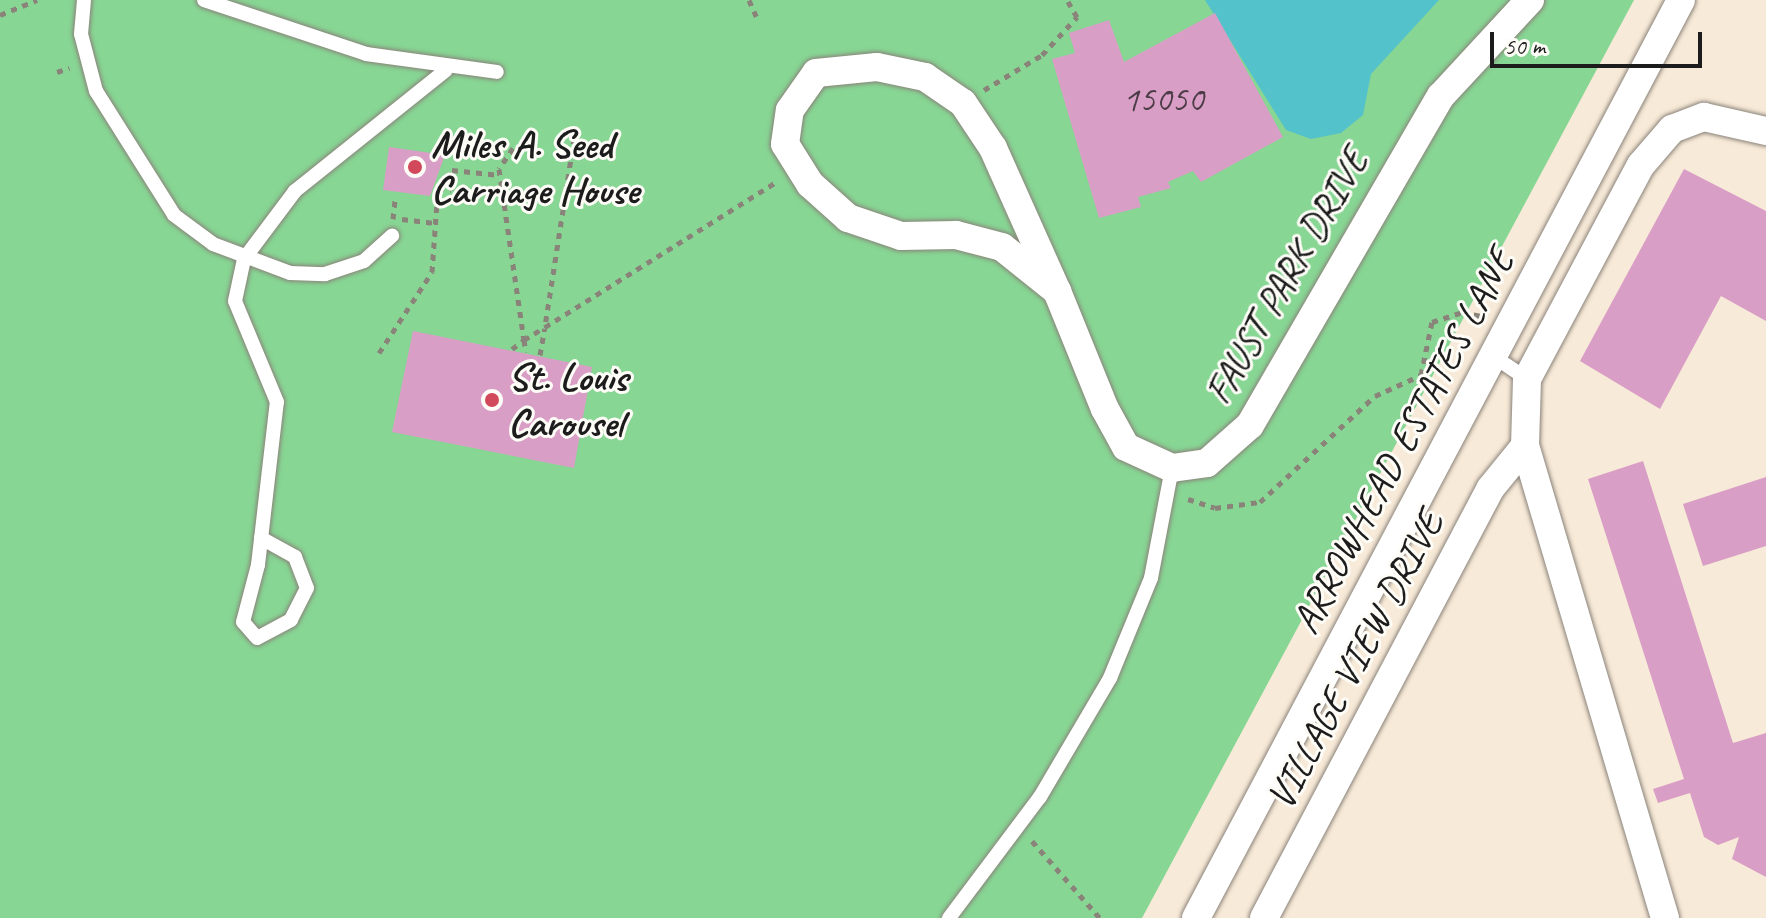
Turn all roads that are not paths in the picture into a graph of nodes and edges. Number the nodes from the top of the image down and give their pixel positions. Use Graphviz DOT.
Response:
graph roads {
  1 [pos="84,0"];
  2 [pos="204,0"];
  3 [pos="1530,0"];
  4 [pos="1681,0"];
  5 [pos="446,70"];
  6 [pos="497,72"];
  7 [pos="1766,131"];
  8 [pos="392,236"];
  9 [pos="244,259"];
  10 [pos="1057,291"];
  11 [pos="1493,356"];
  12 [pos="1527,379"];
  13 [pos="1525,446"];
  14 [pos="1172,468"];
  15 [pos="261,538"];
  16 [pos="949,918"];
  17 [pos="1196,918"];
  18 [pos="1264,918"];
  19 [pos="1665,918"];
  1 -- 9 [label="lane"];
  2 -- 5 [label="lane"];
  3 -- 14 [label="street, FAUST PARK DRIVE"];
  4 -- 11 [label="street, ARROWHEAD ESTATES LANE"];
  5 -- 6 [label="lane"];
  5 -- 9 [label="lane"];
  7 -- 12 [label="street"];
  8 -- 9 [label="lane"];
  9 -- 15 [label="lane"];
  10 -- 10 [label="street"];
  10 -- 14 [label="street"];
  11 -- 12 [label="lane"];
  11 -- 17 [label="street, ARROWHEAD ESTATES LANE"];
  12 -- 13 [label="street"];
  13 -- 18 [label="street, VILLAGE VIEW DRIVE"];
  13 -- 19 [label="street"];
  14 -- 16 [label="lane"];
  15 -- 15 [label="lane"];
}
